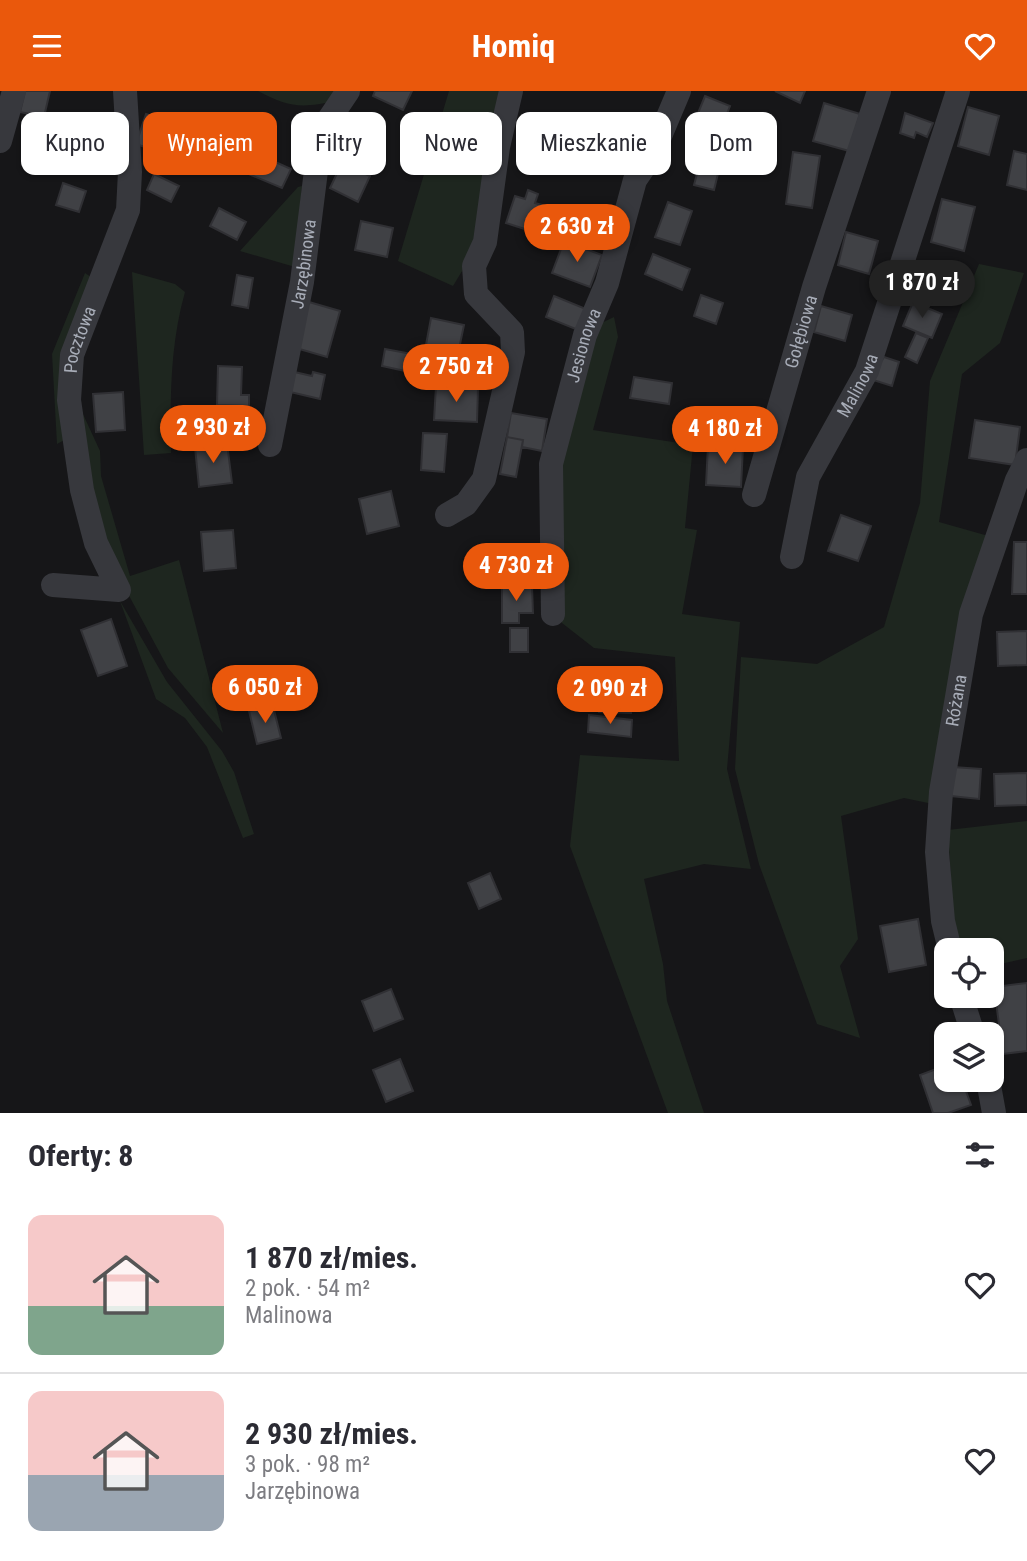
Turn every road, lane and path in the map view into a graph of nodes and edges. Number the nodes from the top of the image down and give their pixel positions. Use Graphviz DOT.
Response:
graph roads {
  1 [pos="14,91"];
  2 [pos="125,91"];
  3 [pos="348,91"];
  4 [pos="511,91"];
  5 [pos="680,91"];
  6 [pos="879,91"];
  7 [pos="958,91"];
  8 [pos="0,142"];
  9 [pos="270,445"];
  10 [pos="1027,460"];
  11 [pos="754,495"];
  12 [pos="447,515"];
  13 [pos="792,557"];
  14 [pos="53,585"];
  15 [pos="553,614"];
  16 [pos="947,938"];
  17 [pos="990,1092"];
  18 [pos="994,1113"];
  1 -- 8 [label="street"];
  2 -- 14 [label="street, Pocztowa"];
  3 -- 9 [label="street, Jarzębinowa"];
  4 -- 12 [label="street"];
  5 -- 15 [label="street, Jesionowa"];
  6 -- 11 [label="street, Gołębiowa"];
  7 -- 13 [label="street, Malinowa"];
  10 -- 16 [label="street, Różana"];
  17 -- 18 [label="street"];
}
